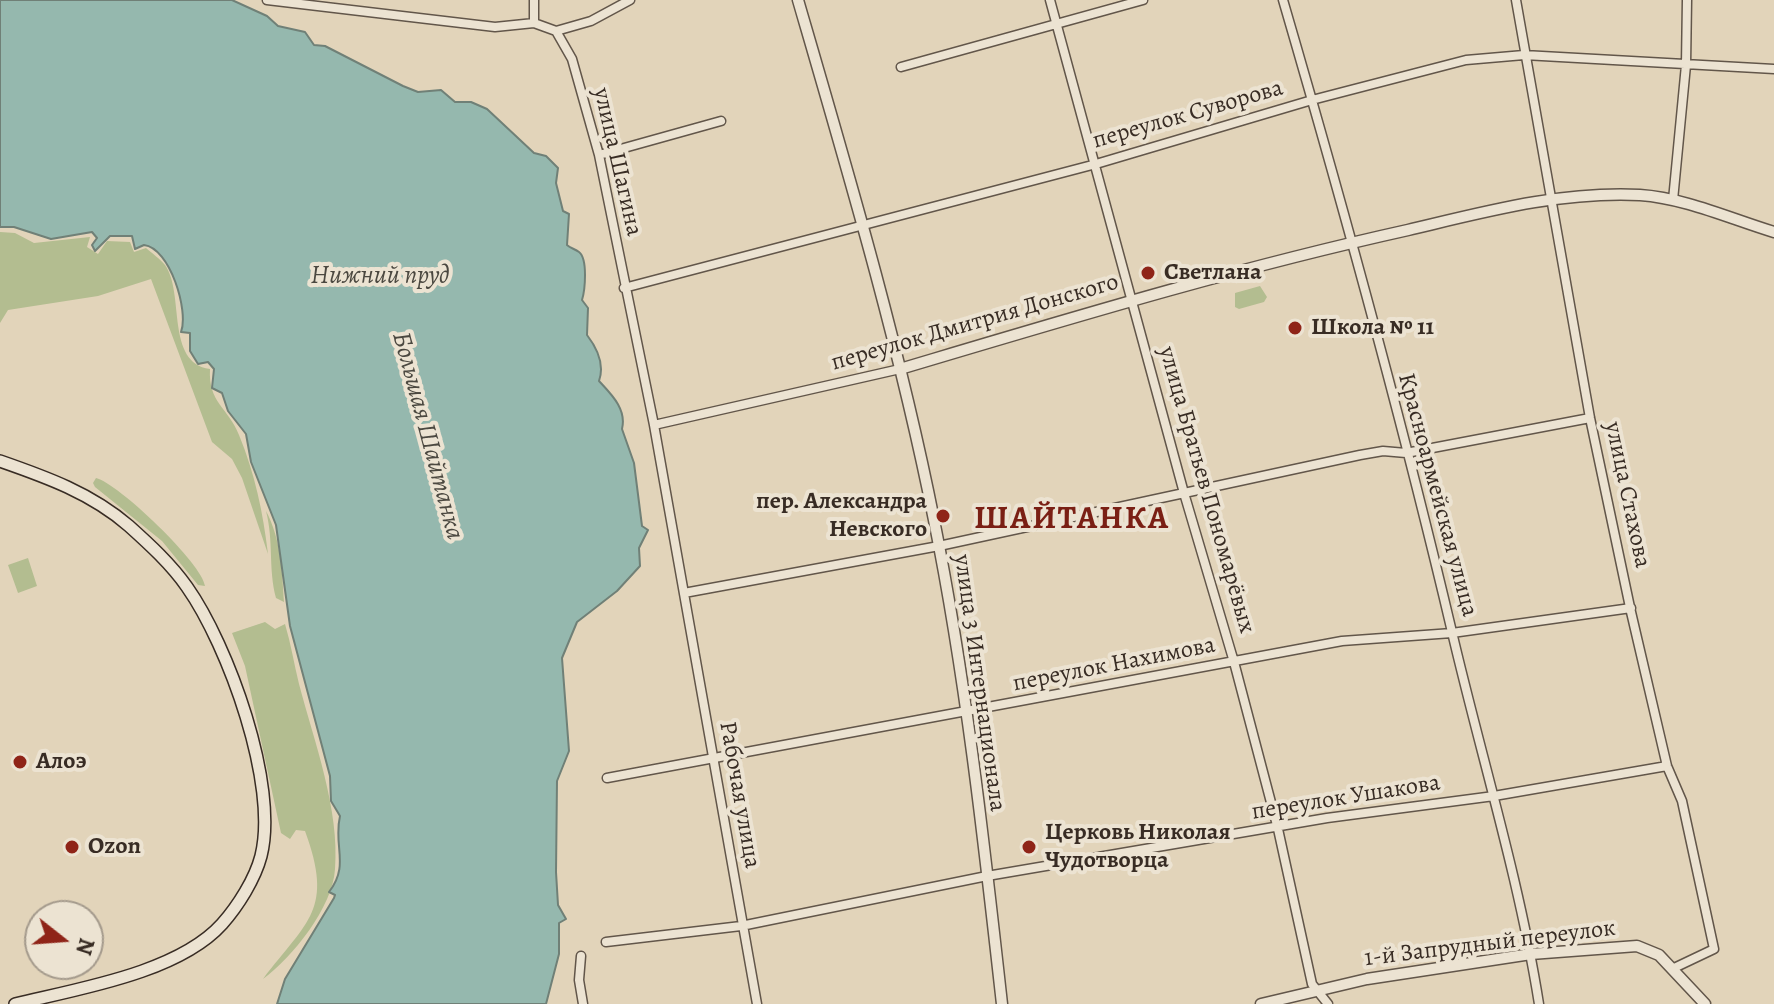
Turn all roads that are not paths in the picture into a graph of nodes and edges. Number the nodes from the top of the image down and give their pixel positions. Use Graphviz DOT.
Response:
graph roads {
  1 [pos="267,0"];
  2 [pos="534,0"];
  3 [pos="630,0"];
  4 [pos="798,0"];
  5 [pos="1050,0"];
  6 [pos="1143,0"];
  7 [pos="1283,0"];
  8 [pos="1516,0"];
  9 [pos="1687,0"];
  10 [pos="340,3"];
  11 [pos="534,23"];
  12 [pos="1057,24"];
  13 [pos="556,31"];
  14 [pos="1524,55"];
  15 [pos="1686,65"];
  16 [pos="901,67"];
  17 [pos="1774,69"];
  18 [pos="1312,100"];
  19 [pos="721,121"];
  20 [pos="599,155"];
  21 [pos="1096,164"];
  22 [pos="1551,198"];
  23 [pos="1673,200"];
  24 [pos="860,223"];
  25 [pos="1774,232"];
  26 [pos="1351,242"];
  27 [pos="624,288"];
  28 [pos="1132,300"];
  29 [pos="900,369"];
  30 [pos="1590,418"];
  31 [pos="654,425"];
  32 [pos="1406,453"];
  33 [pos="0,461"];
  34 [pos="1184,493"];
  35 [pos="939,546"];
  36 [pos="684,593"];
  37 [pos="1631,608"];
  38 [pos="1452,633"];
  39 [pos="1234,662"];
  40 [pos="965,714"];
  41 [pos="711,759"];
  42 [pos="1667,766"];
  43 [pos="607,778"];
  44 [pos="1494,796"];
  45 [pos="1278,829"];
  46 [pos="987,876"];
  47 [pos="741,926"];
  48 [pos="606,942"];
  49 [pos="1531,954"];
  50 [pos="581,956"];
  51 [pos="1674,968"];
  52 [pos="1317,992"];
  53 [pos="15,1004"];
  54 [pos="583,1004"];
  55 [pos="757,1004"];
  56 [pos="1002,1004"];
  57 [pos="1261,1004"];
  58 [pos="1328,1004"];
  59 [pos="1539,1004"];
  60 [pos="1705,1004"];
  1 -- 10 [label="street"];
  2 -- 11 [label="street"];
  3 -- 13 [label="street"];
  4 -- 24 [label="street, улица 3 Интернационала"];
  5 -- 12 [label="street, улица Братьев Пономарёвых"];
  6 -- 12 [label="street"];
  7 -- 18 [label="street, Красноармейская улица"];
  8 -- 14 [label="street, улица Стахова"];
  9 -- 15 [label="street"];
  10 -- 11 [label="street"];
  11 -- 13 [label="street"];
  12 -- 16 [label="street"];
  12 -- 21 [label="street, улица Братьев Пономарёвых"];
  13 -- 20 [label="street, улица Шагина"];
  14 -- 15 [label="street, переулок Суворова"];
  14 -- 18 [label="street, переулок Суворова"];
  14 -- 22 [label="street, улица Стахова"];
  15 -- 17 [label="street, переулок Суворова"];
  15 -- 23 [label="street"];
  18 -- 21 [label="street, переулок Суворова"];
  18 -- 26 [label="street, Красноармейская улица"];
  19 -- 20 [label="street"];
  20 -- 27 [label="street, улица Шагина"];
  21 -- 24 [label="street, переулок Суворова"];
  21 -- 28 [label="street, улица Братьев Пономарёвых"];
  22 -- 23 [label="street, переулок Дмитрия Донского"];
  22 -- 26 [label="street, переулок Дмитрия Донского"];
  22 -- 30 [label="street, улица Стахова"];
  23 -- 25 [label="street, переулок Дмитрия Донского"];
  24 -- 27 [label="street, переулок Суворова"];
  24 -- 29 [label="street, улица 3 Интернационала"];
  26 -- 28 [label="street, переулок Дмитрия Донского"];
  26 -- 32 [label="street, Красноармейская улица"];
  27 -- 31 [label="street, улица Шагина"];
  28 -- 29 [label="street, переулок Дмитрия Донского"];
  28 -- 34 [label="street, улица Братьев Пономарёвых"];
  29 -- 31 [label="street, переулок Дмитрия Донского"];
  29 -- 35 [label="street, улица 3 Интернационала"];
  30 -- 32 [label="street"];
  30 -- 37 [label="street, улица Стахова"];
  31 -- 36 [label="street, улица Шагина"];
  32 -- 34 [label="street"];
  32 -- 38 [label="street, Красноармейская улица"];
  33 -- 53 [label="main road"];
  34 -- 35 [label="street"];
  34 -- 39 [label="street, улица Братьев Пономарёвых"];
  35 -- 36 [label="street"];
  35 -- 40 [label="street, улица 3 Интернационала"];
  36 -- 41 [label="street, Рабочая улица"];
  37 -- 38 [label="street, переулок Нахимова"];
  37 -- 42 [label="street, улица Стахова"];
  38 -- 39 [label="street, переулок Нахимова"];
  38 -- 44 [label="street, Красноармейская улица"];
  39 -- 40 [label="street, переулок Нахимова"];
  39 -- 45 [label="street, улица Братьев Пономарёвых"];
  40 -- 41 [label="street, переулок Нахимова"];
  40 -- 46 [label="street, улица 3 Интернационала"];
  41 -- 43 [label="street, переулок Нахимова"];
  41 -- 47 [label="street, Рабочая улица"];
  42 -- 44 [label="street, переулок Ушакова"];
  42 -- 51 [label="street, улица Стахова"];
  44 -- 45 [label="street, переулок Ушакова"];
  44 -- 49 [label="street, Красноармейская улица"];
  45 -- 46 [label="street, переулок Ушакова"];
  45 -- 52 [label="street, улица Братьев Пономарёвых"];
  46 -- 47 [label="street, переулок Ушакова"];
  46 -- 56 [label="street, улица 3 Интернационала"];
  47 -- 48 [label="street, переулок Ушакова"];
  47 -- 55 [label="street, Рабочая улица"];
  49 -- 51 [label="street, 1-й Запрудный переулок"];
  49 -- 52 [label="street, 1-й Запрудный переулок"];
  49 -- 59 [label="street, Красноармейская улица"];
  50 -- 54 [label="street"];
  51 -- 60 [label="street, 1-й Запрудный переулок"];
  52 -- 57 [label="street, 1-й Запрудный переулок"];
  52 -- 58 [label="street"];
}
